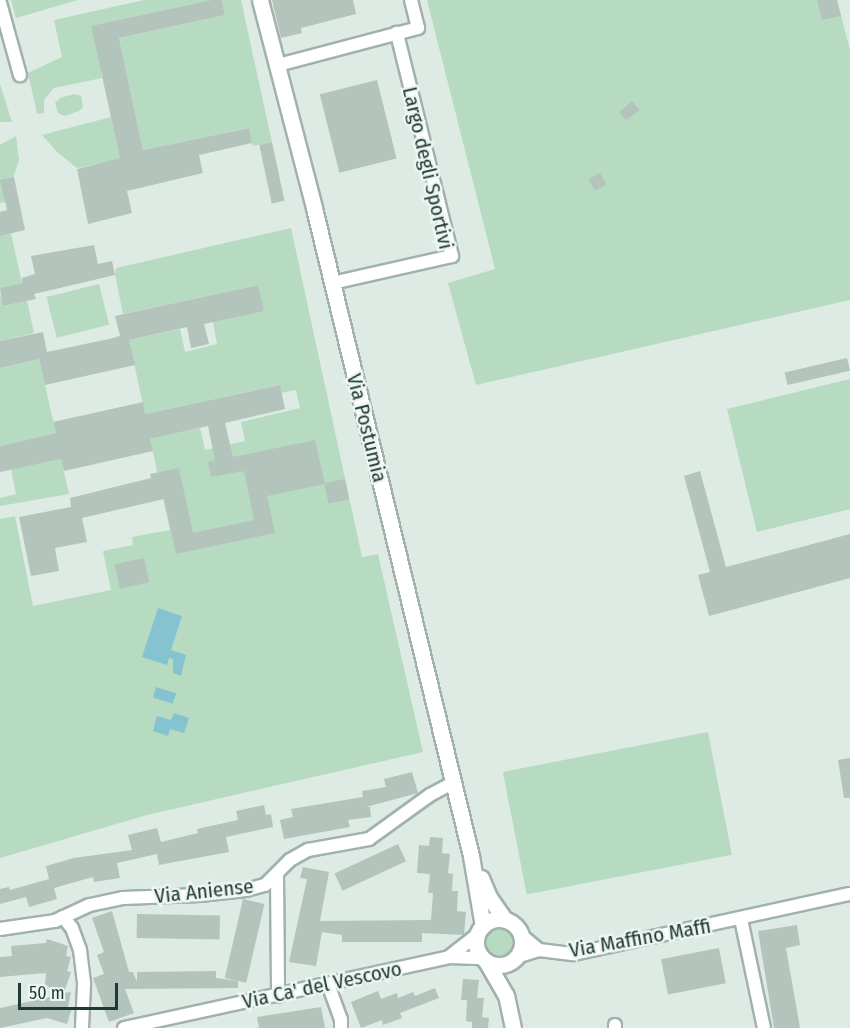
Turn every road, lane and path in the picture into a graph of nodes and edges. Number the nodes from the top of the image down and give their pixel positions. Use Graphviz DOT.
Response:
graph roads {
  1 [pos="260,0"];
  2 [pos="411,0"];
  3 [pos="0,3"];
  4 [pos="397,33"];
  5 [pos="278,64"];
  6 [pos="20,75"];
  7 [pos="332,283"];
  8 [pos="453,783"];
  9 [pos="471,856"];
  10 [pos="277,874"];
  11 [pos="850,894"];
  12 [pos="63,917"];
  13 [pos="741,919"];
  14 [pos="505,920"];
  15 [pos="0,929"];
  16 [pos="480,930"];
  17 [pos="520,934"];
  18 [pos="539,950"];
  19 [pos="449,957"];
  20 [pos="514,959"];
  21 [pos="485,960"];
  22 [pos="328,984"];
  23 [pos="506,995"];
  24 [pos="278,996"];
  25 [pos="81,1028"];
  26 [pos="124,1028"];
  27 [pos="341,1028"];
  28 [pos="513,1028"];
  29 [pos="764,1028"];
  1 -- 5 [label="street, Via Postumia"];
  2 -- 4 [label="street"];
  3 -- 6 [label="street"];
  4 -- 5 [label="street"];
  4 -- 7 [label="street, Largo degli Sportivi"];
  5 -- 7 [label="street, Via Postumia"];
  7 -- 8 [label="street, Via Postumia"];
  8 -- 9 [label="street, Via Postumia"];
  8 -- 10 [label="street, Via Aniense"];
  9 -- 14 [label="street, Via Postumia"];
  9 -- 16 [label="street, Via Postumia"];
  10 -- 12 [label="street, Via Aniense"];
  10 -- 24 [label="street"];
  11 -- 13 [label="street, Via Maffino Maffi"];
  12 -- 15 [label="street, Via Aniense"];
  12 -- 25 [label="street"];
  13 -- 18 [label="street, Via Maffino Maffi"];
  13 -- 29 [label="street, Via Maffino Maffi"];
  14 -- 16 [label="street"];
  14 -- 17 [label="street, Via Postumia"];
  16 -- 19 [label="street, Via Ca' del Vescovo"];
  16 -- 21 [label="street, Via Postumia"];
  17 -- 18 [label="street, Via Maffino Maffi"];
  17 -- 20 [label="street"];
  18 -- 20 [label="street, Via Maffino Maffi"];
  19 -- 21 [label="street, Via Ca' del Vescovo"];
  19 -- 22 [label="street, Via Ca' del Vescovo"];
  20 -- 21 [label="street"];
  20 -- 23 [label="street"];
  21 -- 23 [label="street, Via Postumia"];
  22 -- 24 [label="street, Via Ca' del Vescovo"];
  22 -- 27 [label="street"];
  23 -- 28 [label="street, Via Postumia"];
  24 -- 26 [label="street, Via Ca' del Vescovo"];
}
